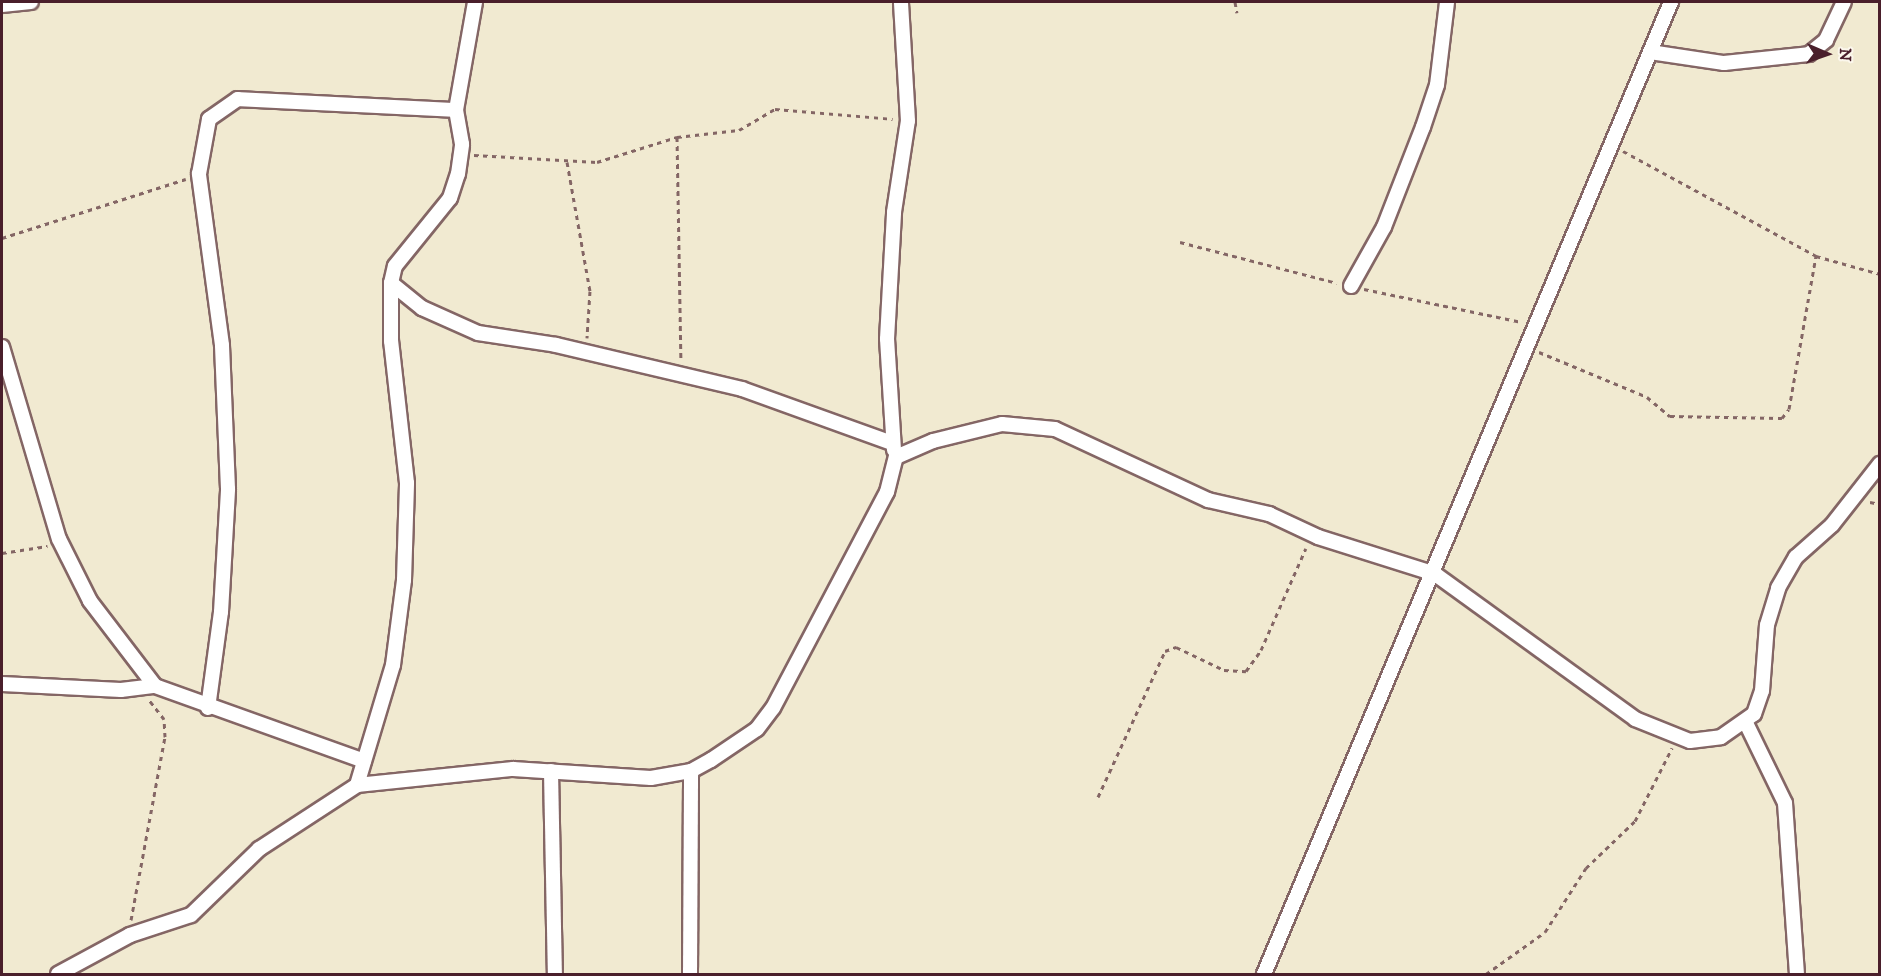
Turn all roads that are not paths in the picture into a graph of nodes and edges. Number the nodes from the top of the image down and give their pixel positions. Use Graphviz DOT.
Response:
graph roads {
  1 [pos="31,2"];
  2 [pos="476,2"];
  3 [pos="901,2"];
  4 [pos="1447,2"];
  5 [pos="1671,2"];
  6 [pos="1844,2"];
  7 [pos="2,5"];
  8 [pos="1650,52"];
  9 [pos="456,110"];
  10 [pos="391,283"];
  11 [pos="1351,286"];
  12 [pos="2,347"];
  13 [pos="892,443"];
  14 [pos="896,457"];
  15 [pos="1880,465"];
  16 [pos="1435,574"];
  17 [pos="2,684"];
  18 [pos="155,686"];
  19 [pos="208,708"];
  20 [pos="1746,723"];
  21 [pos="364,761"];
  22 [pos="551,771"];
  23 [pos="691,771"];
  24 [pos="357,785"];
  25 [pos="58,975"];
  26 [pos="555,975"];
  27 [pos="690,975"];
  28 [pos="1264,975"];
  29 [pos="1797,975"];
  1 -- 7 [label="street"];
  2 -- 9 [label="street"];
  3 -- 13 [label="street"];
  4 -- 11 [label="street"];
  5 -- 8 [label="street"];
  6 -- 8 [label="street"];
  8 -- 16 [label="street"];
  9 -- 10 [label="street"];
  9 -- 19 [label="street"];
  10 -- 13 [label="street"];
  10 -- 21 [label="street"];
  12 -- 18 [label="street"];
  13 -- 14 [label="street"];
  14 -- 16 [label="street"];
  14 -- 23 [label="street"];
  15 -- 20 [label="street"];
  16 -- 20 [label="street"];
  16 -- 28 [label="street"];
  17 -- 18 [label="street"];
  18 -- 19 [label="street"];
  19 -- 21 [label="street"];
  20 -- 29 [label="street"];
  21 -- 24 [label="street"];
  22 -- 23 [label="street"];
  22 -- 24 [label="street"];
  22 -- 26 [label="street"];
  23 -- 27 [label="street"];
  24 -- 25 [label="street"];
}
